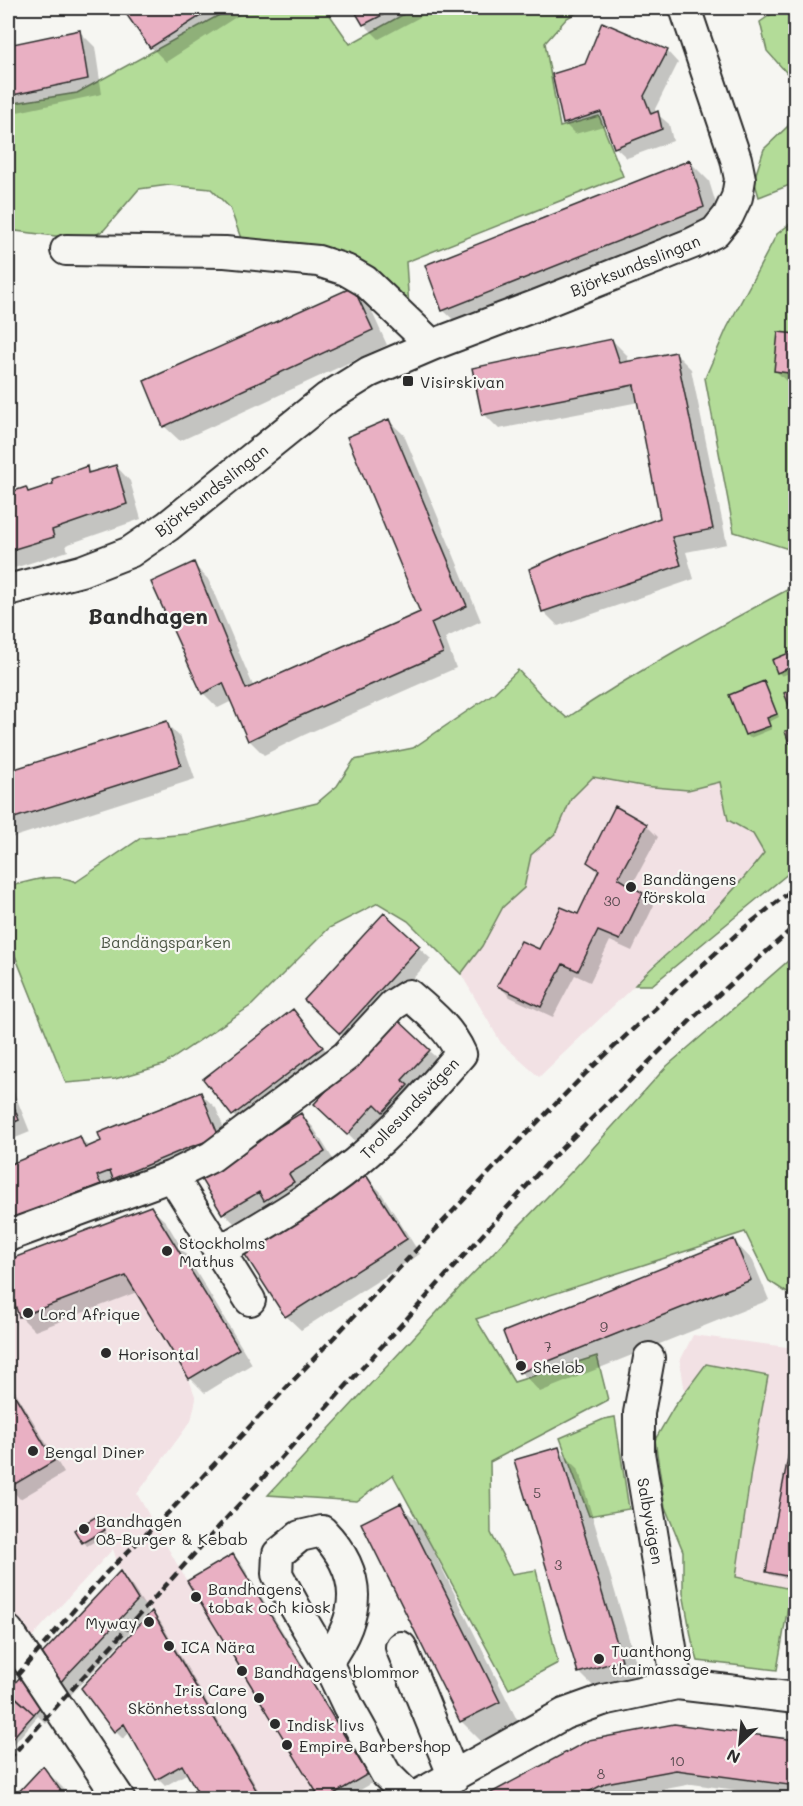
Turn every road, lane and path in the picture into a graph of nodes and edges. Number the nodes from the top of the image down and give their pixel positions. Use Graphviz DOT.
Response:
graph roads {
  1 [pos="685,8"];
  2 [pos="66,250"];
  3 [pos="432,345"];
  4 [pos="8,590"];
  5 [pos="172,1176"];
  6 [pos="8,1236"];
  7 [pos="220,1251"];
  8 [pos="250,1300"];
  9 [pos="649,1358"];
  10 [pos="8,1631"];
  11 [pos="400,1647"];
  12 [pos="327,1662"];
  13 [pos="677,1683"];
  14 [pos="795,1698"];
  15 [pos="454,1777"];
  16 [pos="119,1798"];
  17 [pos="412,1798"];
  1 -- 3 [label="street, Björksundsslingan"];
  2 -- 3 [label="street"];
  3 -- 4 [label="street, Björksundsslingan"];
  5 -- 6 [label="street, Trollesundsvägen"];
  5 -- 7 [label="street"];
  5 -- 7 [label="street, Trollesundsvägen"];
  7 -- 8 [label="street"];
  9 -- 13 [label="street, Salbyvägen"];
  10 -- 16 [label="street"];
  11 -- 15 [label="street"];
  12 -- 17 [label="street"];
  13 -- 14 [label="street"];
  13 -- 15 [label="street"];
  15 -- 17 [label="street"];
}
